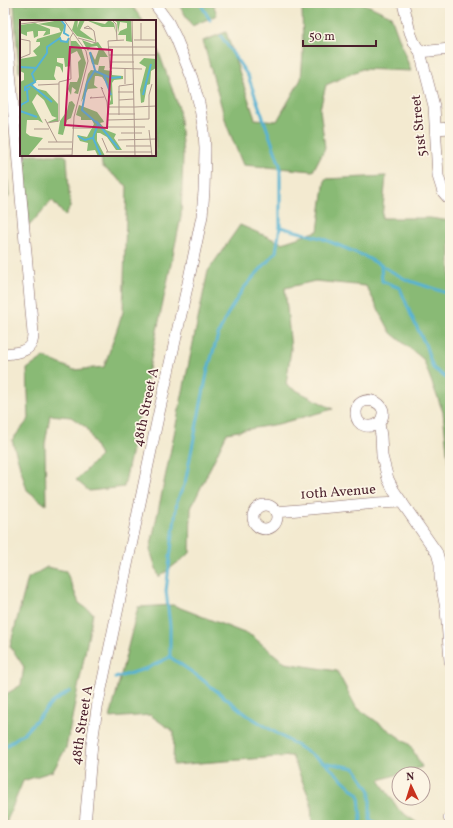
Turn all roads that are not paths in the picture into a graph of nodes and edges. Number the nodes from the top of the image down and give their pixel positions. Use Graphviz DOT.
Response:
graph roads {
  1 [pos="4,3"];
  2 [pos="154,3"];
  3 [pos="403,3"];
  4 [pos="450,49"];
  5 [pos="420,52"];
  6 [pos="450,128"];
  7 [pos="436,129"];
  8 [pos="449,199"];
  9 [pos="3,354"];
  10 [pos="379,423"];
  11 [pos="402,502"];
  12 [pos="276,512"];
  13 [pos="448,609"];
  14 [pos="450,661"];
  15 [pos="85,825"];
  1 -- 9 [label="street"];
  2 -- 15 [label="street, 48th Street A"];
  3 -- 5 [label="street, 51st Street"];
  4 -- 5 [label="street"];
  5 -- 7 [label="street, 51st Street"];
  6 -- 7 [label="street"];
  7 -- 8 [label="street, 51st Street"];
  10 -- 11 [label="street"];
  11 -- 12 [label="street, 10th Avenue"];
  11 -- 13 [label="street"];
  13 -- 14 [label="street"];
}
